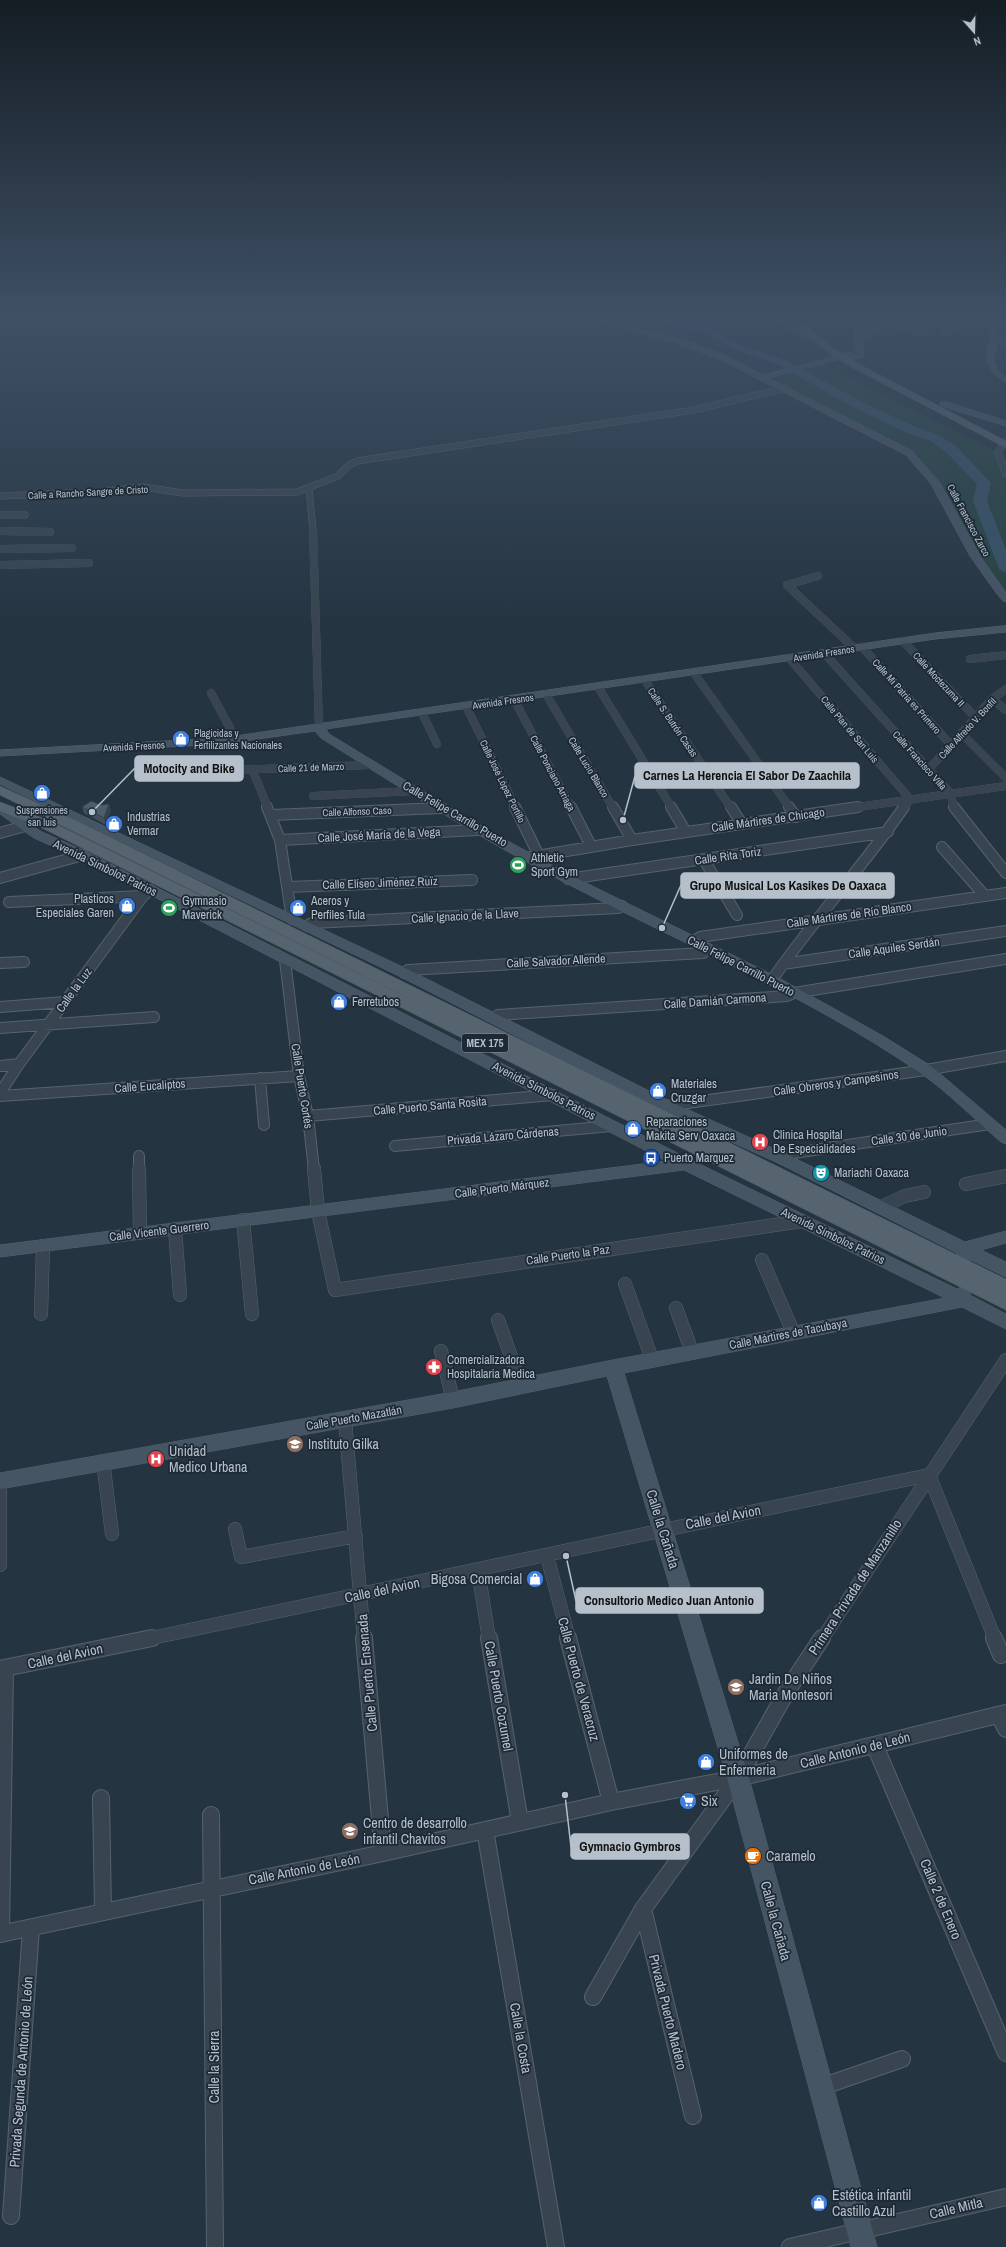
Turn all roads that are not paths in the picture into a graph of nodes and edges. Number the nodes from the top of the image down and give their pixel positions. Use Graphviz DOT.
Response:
graph roads {
  1 [pos="629,420"];
  2 [pos="846,420"];
  3 [pos="961,420"];
  4 [pos="968,420"];
  5 [pos="993,420"];
  6 [pos="1006,424"];
  7 [pos="1005,444"];
  8 [pos="1006,474"];
  9 [pos="308,489"];
  10 [pos="0,496"];
  11 [pos="25,515"];
  12 [pos="0,516"];
  13 [pos="0,531"];
  14 [pos="50,532"];
  15 [pos="72,548"];
  16 [pos="0,549"];
  17 [pos="89,563"];
  18 [pos="0,565"];
  19 [pos="818,576"];
  20 [pos="1006,599"];
  21 [pos="1005,629"];
  22 [pos="903,641"];
  23 [pos="858,648"];
  24 [pos="824,653"];
  25 [pos="1006,655"];
  26 [pos="790,658"];
  27 [pos="970,659"];
  28 [pos="694,673"];
  29 [pos="644,679"];
  30 [pos="598,687"];
  31 [pos="1006,689"];
  32 [pos="211,693"];
  33 [pos="546,694"];
  34 [pos="514,699"];
  35 [pos="992,699"];
  36 [pos="466,706"];
  37 [pos="1006,710"];
  38 [pos="422,713"];
  39 [pos="975,717"];
  40 [pos="319,728"];
  41 [pos="962,734"];
  42 [pos="236,739"];
  43 [pos="437,744"];
  44 [pos="951,745"];
  45 [pos="0,753"];
  46 [pos="370,765"];
  47 [pos="252,769"];
  48 [pos="929,769"];
  49 [pos="232,770"];
  50 [pos="1006,778"];
  51 [pos="0,780"];
  52 [pos="1006,786"];
  53 [pos="0,790"];
  54 [pos="413,791"];
  55 [pos="951,794"];
  56 [pos="313,796"];
  57 [pos="910,799"];
  58 [pos="0,808"];
  59 [pos="442,808"];
  60 [pos="67,810"];
  61 [pos="271,815"];
  62 [pos="796,817"];
  63 [pos="742,824"];
  64 [pos="74,825"];
  65 [pos="25,826"];
  66 [pos="478,830"];
  67 [pos="686,832"];
  68 [pos="888,832"];
  69 [pos="0,833"];
  70 [pos="280,840"];
  71 [pos="632,840"];
  72 [pos="591,846"];
  73 [pos="942,847"];
  74 [pos="83,855"];
  75 [pos="535,857"];
  76 [pos="704,860"];
  77 [pos="1006,873"];
  78 [pos="0,878"];
  79 [pos="568,879"];
  80 [pos="472,880"];
  81 [pos="762,882"];
  82 [pos="288,887"];
  83 [pos="720,887"];
  84 [pos="147,893"];
  85 [pos="1006,893"];
  86 [pos="984,895"];
  87 [pos="9,902"];
  88 [pos="622,906"];
  89 [pos="738,915"];
  90 [pos="292,919"];
  91 [pos="815,921"];
  92 [pos="308,926"];
  93 [pos="1006,931"];
  94 [pos="694,941"];
  95 [pos="708,949"];
  96 [pos="1006,958"];
  97 [pos="285,960"];
  98 [pos="24,962"];
  99 [pos="0,964"];
  100 [pos="783,964"];
  101 [pos="404,973"];
  102 [pos="772,980"];
  103 [pos="794,993"];
  104 [pos="65,1002"];
  105 [pos="0,1007"];
  106 [pos="154,1017"];
  107 [pos="494,1018"];
  108 [pos="48,1025"];
  109 [pos="0,1028"];
  110 [pos="1006,1056"];
  111 [pos="19,1064"];
  112 [pos="0,1066"];
  113 [pos="926,1070"];
  114 [pos="300,1076"];
  115 [pos="260,1078"];
  116 [pos="0,1094"];
  117 [pos="553,1095"];
  118 [pos="666,1106"];
  119 [pos="308,1116"];
  120 [pos="264,1125"];
  121 [pos="611,1126"];
  122 [pos="1001,1132"];
  123 [pos="395,1146"];
  124 [pos="139,1156"];
  125 [pos="783,1159"];
  126 [pos="686,1164"];
  127 [pos="1006,1176"];
  128 [pos="966,1184"];
  129 [pos="924,1192"];
  130 [pos="881,1207"];
  131 [pos="318,1211"];
  132 [pos="243,1220"];
  133 [pos="802,1221"];
  134 [pos="175,1229"];
  135 [pos="140,1233"];
  136 [pos="1006,1237"];
  137 [pos="43,1246"];
  138 [pos="0,1251"];
  139 [pos="963,1257"];
  140 [pos="762,1260"];
  141 [pos="906,1261"];
  142 [pos="1006,1270"];
  143 [pos="625,1284"];
  144 [pos="1006,1288"];
  145 [pos="334,1290"];
  146 [pos="964,1291"];
  147 [pos="180,1295"];
  148 [pos="1006,1302"];
  149 [pos="676,1308"];
  150 [pos="41,1314"];
  151 [pos="252,1314"];
  152 [pos="498,1320"];
  153 [pos="1006,1322"];
  154 [pos="793,1332"];
  155 [pos="441,1351"];
  156 [pos="692,1352"];
  157 [pos="652,1360"];
  158 [pos="1006,1360"];
  159 [pos="613,1367"];
  160 [pos="522,1387"];
  161 [pos="453,1400"];
  162 [pos="345,1420"];
  163 [pos="103,1461"];
  164 [pos="929,1475"];
  165 [pos="0,1481"];
  166 [pos="235,1529"];
  167 [pos="662,1529"];
  168 [pos="112,1534"];
  169 [pos="356,1536"];
  170 [pos="547,1556"];
  171 [pos="0,1565"];
  172 [pos="478,1570"];
  173 [pos="360,1595"];
  174 [pos="1000,1655"];
  175 [pos="2,1669"];
  176 [pos="1003,1714"];
  177 [pos="1006,1729"];
  178 [pos="875,1746"];
  179 [pos="738,1778"];
  180 [pos="101,1798"];
  181 [pos="611,1802"];
  182 [pos="211,1815"];
  183 [pos="520,1822"];
  184 [pos="486,1830"];
  185 [pos="384,1853"];
  186 [pos="213,1888"];
  187 [pos="643,1908"];
  188 [pos="103,1912"];
  189 [pos="31,1928"];
  190 [pos="1,1934"];
  191 [pos="593,1997"];
  192 [pos="1006,2053"];
  193 [pos="902,2059"];
  194 [pos="821,2088"];
  195 [pos="693,2116"];
  196 [pos="1006,2197"];
  197 [pos="11,2216"];
  198 [pos="861,2238"];
  199 [pos="215,2247"];
  200 [pos="556,2247"];
  201 [pos="790,2247"];
  1 -- 9 [label="street, Calle a Rancho Sangre de Cristo"];
  2 -- 20 [label="street, Calle Francisco Zarco"];
  3 -- 7 [label="main road"];
  4 -- 7 [label="main road"];
  5 -- 6 [label="street"];
  7 -- 8 [label="street"];
  9 -- 10 [label="street, Calle a Rancho Sangre de Cristo"];
  9 -- 40 [label="street"];
  11 -- 12 [label="street"];
  13 -- 14 [label="street"];
  15 -- 16 [label="street"];
  17 -- 18 [label="street"];
  19 -- 23 [label="street, Calle Mi Patria es Primero"];
  21 -- 22 [label="street, Avenida Fresnos"];
  22 -- 23 [label="street, Avenida Fresnos"];
  22 -- 39 [label="street, Calle Moctezuma II"];
  23 -- 24 [label="street, Avenida Fresnos"];
  23 -- 44 [label="street, Calle Mi Patria es Primero"];
  24 -- 26 [label="street, Avenida Fresnos"];
  24 -- 48 [label="street, Calle Francisco Villa"];
  25 -- 27 [label="street"];
  26 -- 28 [label="street, Avenida Fresnos"];
  26 -- 57 [label="street, Calle Plan de San Luis"];
  28 -- 29 [label="street, Avenida Fresnos"];
  28 -- 62 [label="street"];
  29 -- 30 [label="street, Avenida Fresnos"];
  29 -- 63 [label="street, Calle S. Butrón Casas"];
  30 -- 33 [label="street, Avenida Fresnos"];
  30 -- 67 [label="street"];
  31 -- 35 [label="street, Calle Alfredo V. Bonfil"];
  32 -- 42 [label="street"];
  33 -- 34 [label="street, Avenida Fresnos"];
  33 -- 71 [label="street, Calle Lucio Blanco"];
  34 -- 36 [label="street, Avenida Fresnos"];
  34 -- 72 [label="street, Calle Ponciano Arriaga"];
  35 -- 37 [label="street"];
  35 -- 39 [label="street, Calle Alfredo V. Bonfil"];
  36 -- 38 [label="street, Avenida Fresnos"];
  36 -- 75 [label="street, Calle José López Portillo"];
  38 -- 40 [label="street, Avenida Fresnos"];
  38 -- 43 [label="street"];
  39 -- 41 [label="street, Calle Alfredo V. Bonfil"];
  40 -- 42 [label="street, Avenida Fresnos"];
  40 -- 46 [label="street, Calle Felipe Carrillo Puerto"];
  41 -- 44 [label="street, Calle Alfredo V. Bonfil"];
  41 -- 50 [label="street"];
  42 -- 45 [label="street, Avenida Fresnos"];
  44 -- 48 [label="street, Calle Alfredo V. Bonfil"];
  46 -- 47 [label="street, Calle 21 de Marzo"];
  46 -- 54 [label="street, Calle Felipe Carrillo Puerto"];
  47 -- 49 [label="street, Calle 21 de Marzo"];
  47 -- 61 [label="street"];
  48 -- 55 [label="street, Calle Francisco Villa"];
  51 -- 60 [label="street, Avenida Símbolos Patrios"];
  52 -- 55 [label="street, Calle Mártires de Chicago"];
  53 -- 64 [label="main road, Avenida Símbolos Patrios / MEX 175"];
  54 -- 56 [label="street"];
  54 -- 59 [label="street, Calle Felipe Carrillo Puerto"];
  55 -- 57 [label="street, Calle Mártires de Chicago"];
  55 -- 77 [label="street, Calle Francisco Villa"];
  57 -- 62 [label="street, Calle Mártires de Chicago"];
  57 -- 68 [label="street"];
  58 -- 65 [label="street, Avenida Símbolos Patrios"];
  58 -- 141 [label="main road, Avenida Símbolos Patrios / MEX 175"];
  59 -- 61 [label="street, Calle Alfonso Caso"];
  59 -- 66 [label="street, Calle Felipe Carrillo Puerto"];
  60 -- 64 [label="main road"];
  60 -- 90 [label="street, Avenida Símbolos Patrios"];
  61 -- 70 [label="street"];
  62 -- 63 [label="street, Calle Mártires de Chicago"];
  63 -- 67 [label="street, Calle Mártires de Chicago"];
  64 -- 139 [label="main road, Avenida Símbolos Patrios / MEX 175"];
  65 -- 69 [label="street"];
  65 -- 74 [label="street, Avenida Símbolos Patrios"];
  66 -- 70 [label="street, Calle José María de la Vega"];
  66 -- 75 [label="street, Calle Felipe Carrillo Puerto"];
  67 -- 71 [label="street, Calle Mártires de Chicago"];
  68 -- 76 [label="street, Calle Rita Toriz"];
  68 -- 91 [label="street"];
  70 -- 82 [label="street"];
  71 -- 72 [label="street, Calle Mártires de Chicago"];
  72 -- 75 [label="street, Calle Mártires de Chicago"];
  73 -- 86 [label="street"];
  74 -- 78 [label="street"];
  74 -- 84 [label="street, Avenida Símbolos Patrios"];
  75 -- 79 [label="street, Calle Felipe Carrillo Puerto"];
  76 -- 79 [label="street, Calle Rita Toriz"];
  76 -- 83 [label="street"];
  79 -- 88 [label="street, Calle Felipe Carrillo Puerto"];
  80 -- 82 [label="street, Calle Elíseo Jiménez Ruïz"];
  81 -- 83 [label="street"];
  82 -- 90 [label="street"];
  83 -- 89 [label="street"];
  84 -- 87 [label="street"];
  84 -- 97 [label="street, Avenida Símbolos Patrios"];
  84 -- 104 [label="street, Calle la Luz"];
  85 -- 86 [label="street, Calle Mártires de Río Blanco"];
  86 -- 91 [label="street, Calle Mártires de Río Blanco"];
  88 -- 92 [label="street, Calle Ignacio de la Llave"];
  88 -- 94 [label="street, Calle Felipe Carrillo Puerto"];
  90 -- 92 [label="street, Avenida Símbolos Patrios"];
  91 -- 94 [label="street, Calle Mártires de Río Blanco"];
  91 -- 100 [label="street"];
  92 -- 101 [label="street, Avenida Símbolos Patrios"];
  93 -- 100 [label="street, Calle Aquiles Serdán"];
  94 -- 95 [label="street, Calle Felipe Carrillo Puerto"];
  95 -- 101 [label="street, Calle Salvador Allende"];
  95 -- 102 [label="street, Calle Felipe Carrillo Puerto"];
  96 -- 103 [label="street, Calle Damián Carmona"];
  97 -- 114 [label="street, Calle Puerto Cortés"];
  97 -- 117 [label="street, Avenida Símbolos Patrios"];
  98 -- 99 [label="street"];
  100 -- 102 [label="street"];
  101 -- 107 [label="street, Avenida Símbolos Patrios"];
  102 -- 103 [label="street, Calle Felipe Carrillo Puerto"];
  103 -- 107 [label="street, Calle Damián Carmona"];
  103 -- 113 [label="street, Calle Felipe Carrillo Puerto"];
  104 -- 105 [label="street"];
  104 -- 108 [label="street, Calle la Luz"];
  106 -- 108 [label="street"];
  107 -- 118 [label="street, Avenida Símbolos Patrios"];
  108 -- 109 [label="street"];
  108 -- 111 [label="street, Calle la Luz"];
  110 -- 113 [label="street, Calle Obreros y Campesinos"];
  111 -- 112 [label="street"];
  111 -- 116 [label="street, Calle la Luz"];
  113 -- 118 [label="street, Calle Obreros y Campesinos"];
  113 -- 122 [label="street, Calle Felipe Carrillo Puerto"];
  114 -- 115 [label="street, Calle Eucaliptos"];
  114 -- 119 [label="street, Calle Puerto Cortés"];
  115 -- 116 [label="street, Calle Eucaliptos"];
  115 -- 120 [label="street"];
  117 -- 119 [label="street, Calle Puerto Santa Rosita"];
  117 -- 121 [label="street, Avenida Símbolos Patrios"];
  118 -- 125 [label="street, Avenida Símbolos Patrios"];
  119 -- 131 [label="street, Calle Puerto Cortés"];
  121 -- 123 [label="street, Privada Lázaro Cárdenas"];
  121 -- 126 [label="street, Avenida Símbolos Patrios"];
  122 -- 125 [label="street, Calle 30 de Junio"];
  124 -- 135 [label="street"];
  125 -- 130 [label="street, Avenida Símbolos Patrios"];
  126 -- 131 [label="street, Calle Puerto Márquez"];
  126 -- 133 [label="street, Avenida Símbolos Patrios"];
  127 -- 128 [label="street"];
  129 -- 130 [label="street"];
  130 -- 139 [label="street, Avenida Símbolos Patrios"];
  131 -- 132 [label="street, Calle Vicente Guerrero"];
  131 -- 145 [label="street, Calle Puerto Cortés"];
  132 -- 134 [label="street, Calle Vicente Guerrero"];
  132 -- 151 [label="street"];
  133 -- 141 [label="street, Avenida Símbolos Patrios"];
  133 -- 145 [label="street, Calle Puerto la Paz"];
  134 -- 135 [label="street, Calle Vicente Guerrero"];
  134 -- 147 [label="street"];
  135 -- 137 [label="street, Calle Vicente Guerrero"];
  136 -- 139 [label="street"];
  137 -- 138 [label="street, Calle Vicente Guerrero"];
  137 -- 150 [label="street"];
  139 -- 142 [label="street, Avenida Símbolos Patrios"];
  139 -- 144 [label="main road, Avenida Símbolos Patrios / MEX 175"];
  139 -- 146 [label="street"];
  140 -- 154 [label="street"];
  141 -- 146 [label="street, Avenida Símbolos Patrios"];
  143 -- 157 [label="street"];
  146 -- 148 [label="main road, Avenida Símbolos Patrios"];
  146 -- 153 [label="street, Avenida Símbolos Patrios"];
  146 -- 154 [label="street, Calle Mártires de Tacubaya"];
  149 -- 156 [label="street"];
  152 -- 160 [label="street"];
  154 -- 156 [label="street, Calle Mártires de Tacubaya"];
  155 -- 161 [label="street"];
  156 -- 157 [label="street, Calle Mártires de Tacubaya"];
  157 -- 159 [label="street, Calle Mártires de Tacubaya"];
  158 -- 164 [label="street, Primera Privada de Manzanillo"];
  159 -- 160 [label="street, Calle Puerto Mazatlán"];
  159 -- 167 [label="street, Calle la Cañada"];
  160 -- 161 [label="street, Calle Puerto Mazatlán"];
  161 -- 162 [label="street, Calle Puerto Mazatlán"];
  162 -- 163 [label="street, Calle Puerto Mazatlán"];
  162 -- 169 [label="street, Calle Puerto Ensenada"];
  163 -- 165 [label="street, Calle Puerto Mazatlán"];
  163 -- 168 [label="street"];
  164 -- 167 [label="street, Calle del Avion"];
  164 -- 174 [label="street"];
  164 -- 179 [label="street, Primera Privada de Manzanillo"];
  165 -- 171 [label="street"];
  166 -- 169 [label="street"];
  167 -- 170 [label="street, Calle del Avion"];
  167 -- 179 [label="street, Calle la Cañada"];
  169 -- 173 [label="street, Calle Puerto Ensenada"];
  170 -- 172 [label="street, Calle del Avion"];
  170 -- 181 [label="street, Calle Puerto de Veracruz"];
  172 -- 173 [label="street, Calle del Avion"];
  172 -- 183 [label="street, Calle Puerto Cozumel"];
  173 -- 175 [label="street, Calle del Avion"];
  173 -- 185 [label="street, Calle Puerto Ensenada"];
  175 -- 190 [label="street"];
  176 -- 177 [label="street"];
  176 -- 178 [label="street, Calle Antonio de León"];
  178 -- 179 [label="street, Calle Antonio de León"];
  178 -- 192 [label="street, Calle 2 de Enero"];
  179 -- 181 [label="street, Calle Antonio de León"];
  179 -- 187 [label="street, Primera Privada de Manzanillo"];
  179 -- 194 [label="street, Calle la Cañada"];
  180 -- 188 [label="street"];
  181 -- 183 [label="street, Calle Antonio de León"];
  182 -- 186 [label="street, Calle la Sierra"];
  183 -- 184 [label="street, Calle Antonio de León"];
  184 -- 185 [label="street, Calle Antonio de León"];
  184 -- 200 [label="street, Calle la Costa"];
  185 -- 186 [label="street, Calle Antonio de León"];
  186 -- 188 [label="street, Calle Antonio de León"];
  186 -- 199 [label="street, Calle la Sierra"];
  187 -- 191 [label="street, Primera Privada de Manzanillo"];
  187 -- 195 [label="street, Privada Puerto Madero"];
  188 -- 189 [label="street, Calle Antonio de León"];
  189 -- 190 [label="street, Calle Antonio de León"];
  189 -- 197 [label="street, Privada Segunda de Antonio de León"];
  193 -- 194 [label="street"];
  194 -- 198 [label="street, Calle la Cañada"];
  196 -- 198 [label="street, Calle Mitla"];
  198 -- 201 [label="street, Calle Mitla"];
}
